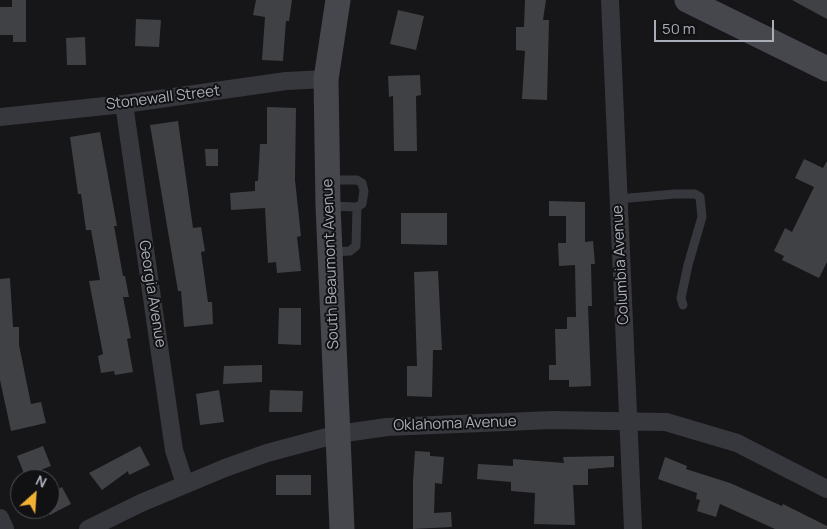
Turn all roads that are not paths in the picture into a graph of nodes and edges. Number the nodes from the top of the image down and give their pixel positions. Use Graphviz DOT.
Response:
graph roads {
  1 [pos="338,0"];
  2 [pos="610,0"];
  3 [pos="687,0"];
  4 [pos="827,69"];
  5 [pos="326,79"];
  6 [pos="124,104"];
  7 [pos="0,117"];
  8 [pos="327,180"];
  9 [pos="618,199"];
  10 [pos="328,206"];
  11 [pos="356,207"];
  12 [pos="330,252"];
  13 [pos="683,305"];
  14 [pos="629,420"];
  15 [pos="338,434"];
  16 [pos="184,484"];
  17 [pos="827,489"];
  18 [pos="0,518"];
  19 [pos="5,529"];
  20 [pos="88,529"];
  21 [pos="342,529"];
  22 [pos="632,529"];
  1 -- 5 [label="street, South Beaumont Avenue"];
  2 -- 9 [label="street, Columbia Avenue"];
  3 -- 4 [label="street"];
  5 -- 6 [label="street, Stonewall Street"];
  5 -- 8 [label="street, South Beaumont Avenue"];
  6 -- 7 [label="street, Stonewall Street"];
  6 -- 16 [label="street, Georgia Avenue"];
  8 -- 10 [label="street, South Beaumont Avenue"];
  8 -- 11 [label="lane"];
  9 -- 13 [label="lane"];
  9 -- 14 [label="street, Columbia Avenue"];
  10 -- 11 [label="lane"];
  10 -- 12 [label="street, South Beaumont Avenue"];
  11 -- 12 [label="lane"];
  12 -- 15 [label="street, South Beaumont Avenue"];
  14 -- 15 [label="street, Oklahoma Avenue"];
  14 -- 17 [label="street, Oklahoma Avenue"];
  14 -- 22 [label="street, Columbia Avenue"];
  15 -- 16 [label="street, Oklahoma Avenue"];
  15 -- 21 [label="street, South Beaumont Avenue"];
  16 -- 20 [label="street, Oklahoma Avenue"];
  18 -- 19 [label="street"];
}
